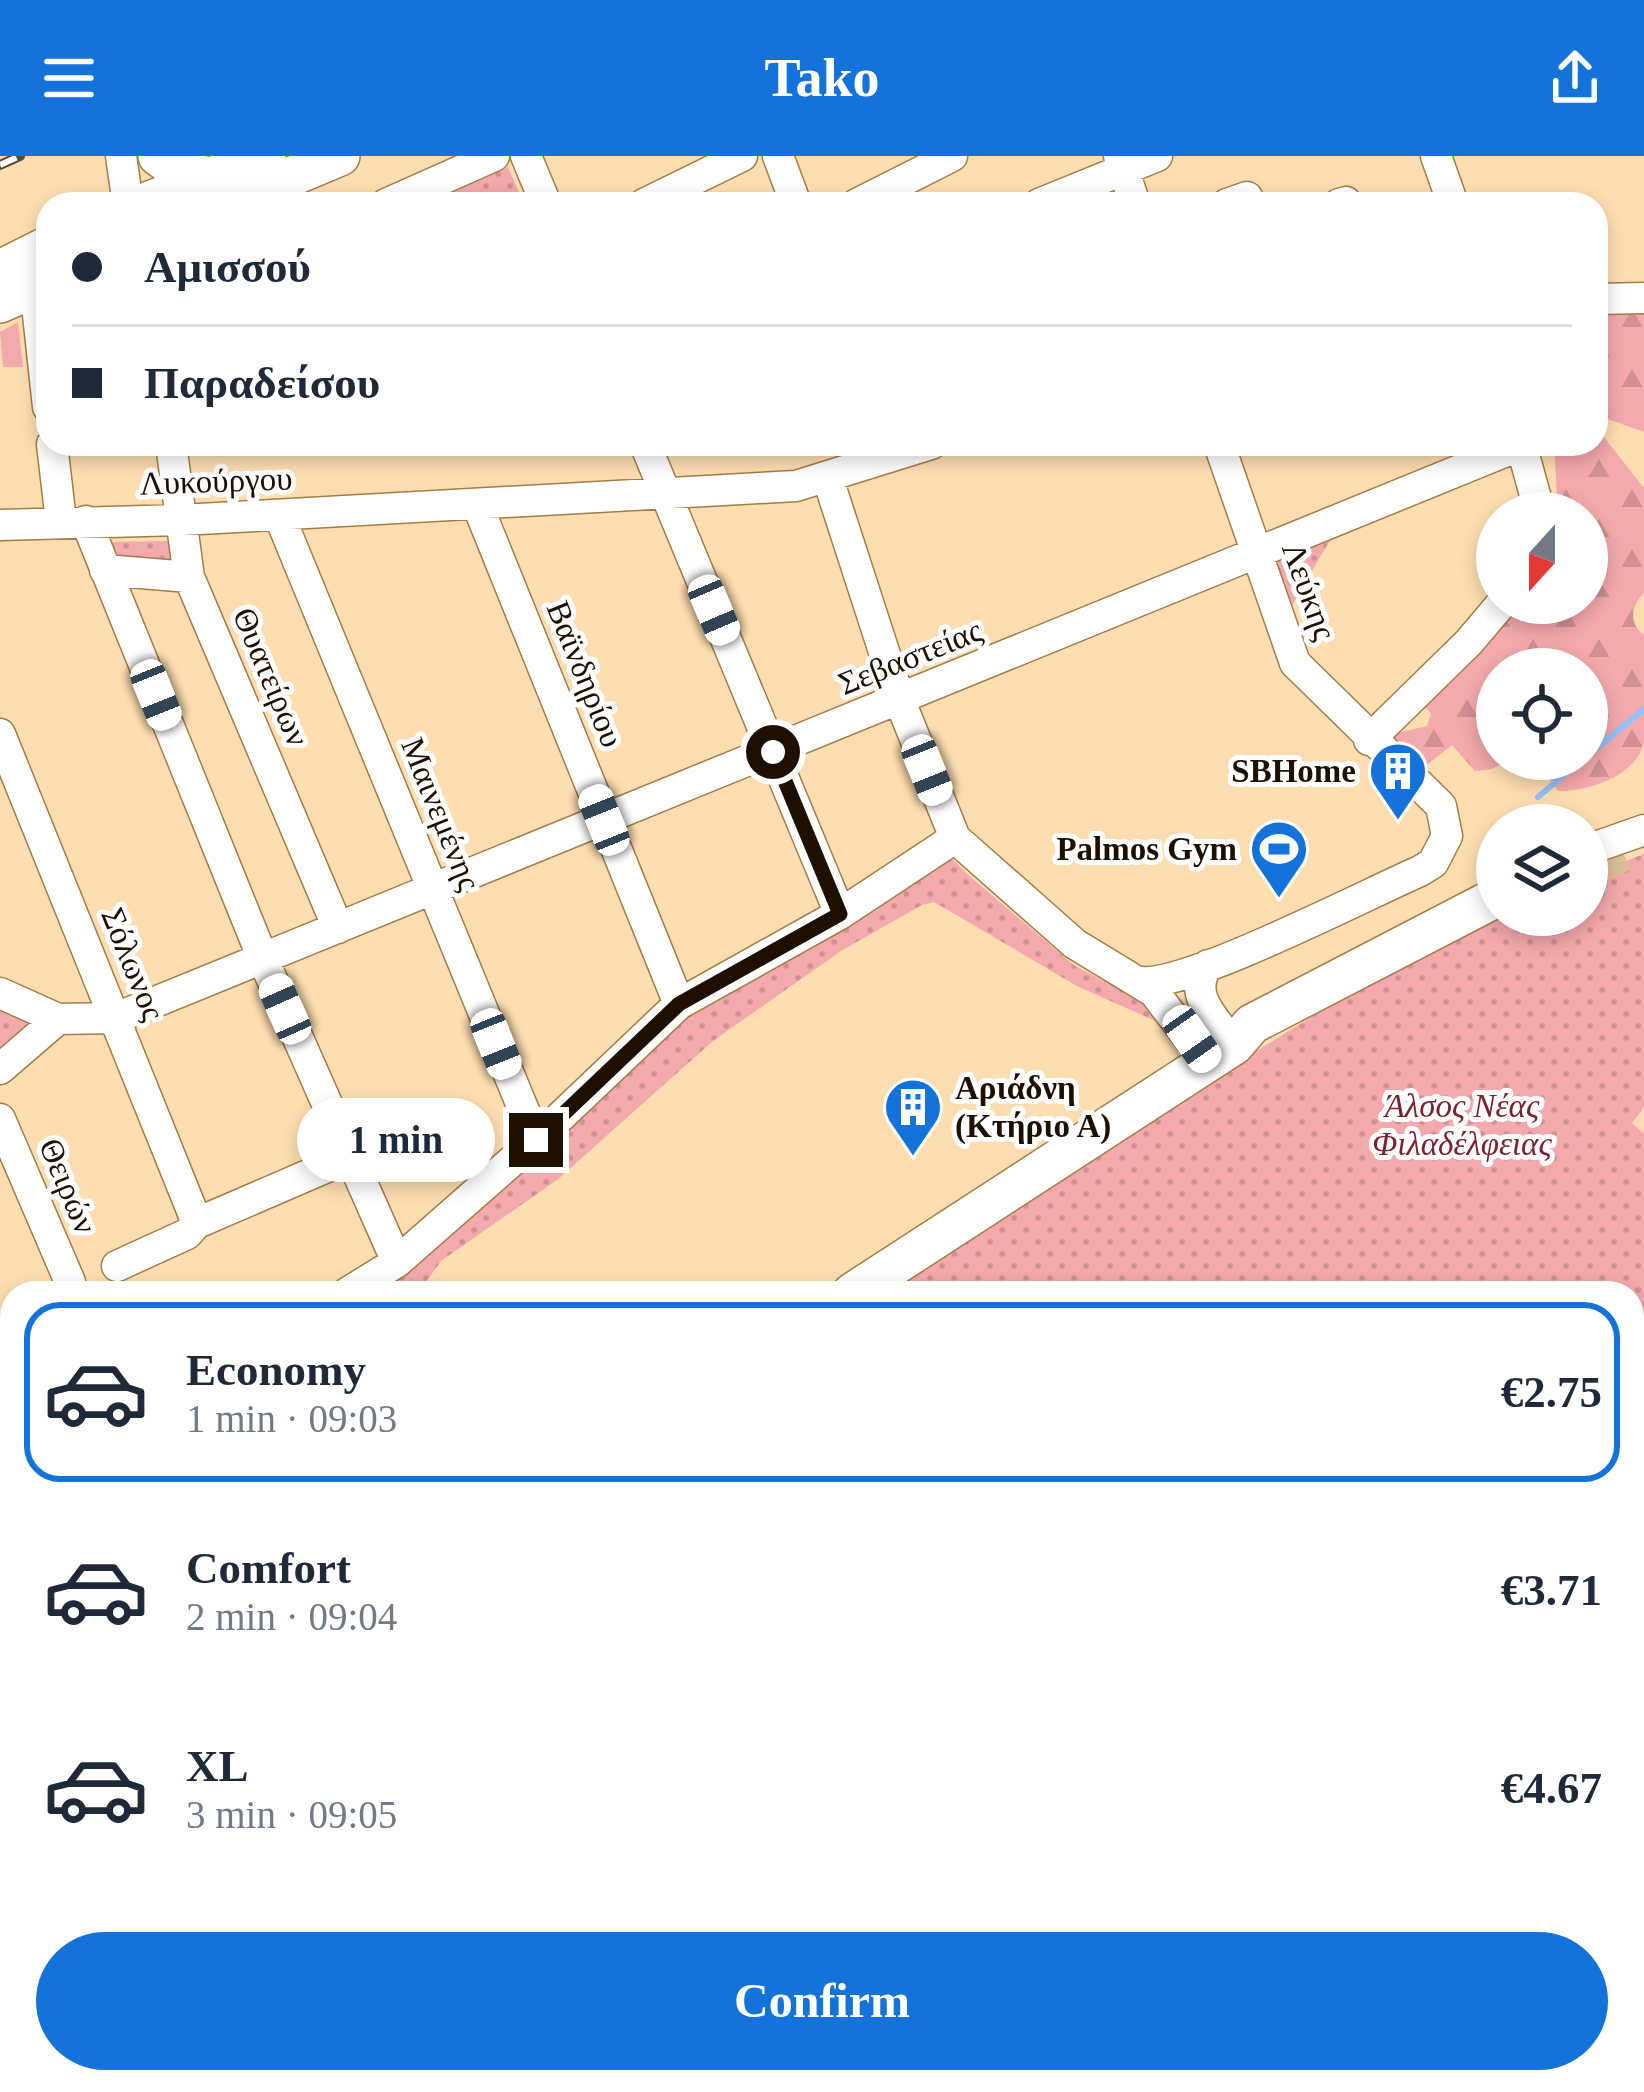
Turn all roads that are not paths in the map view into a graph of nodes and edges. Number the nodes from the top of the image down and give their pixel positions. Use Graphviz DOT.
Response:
graph roads {
  1 [pos="122,156"];
  2 [pos="155,156"];
  3 [pos="266,156"];
  4 [pos="340,156"];
  5 [pos="494,156"];
  6 [pos="742,156"];
  7 [pos="778,156"];
  8 [pos="952,156"];
  9 [pos="1157,156"];
  10 [pos="1436,156"];
  11 [pos="532,158"];
  12 [pos="1121,162"];
  13 [pos="219,190"];
  14 [pos="142,192"];
  15 [pos="149,192"];
  16 [pos="413,192"];
  17 [pos="542,192"];
  18 [pos="668,192"];
  19 [pos="792,192"];
  20 [pos="881,192"];
  21 [pos="1063,192"];
  22 [pos="1131,192"];
  23 [pos="1449,192"];
  24 [pos="21,285"];
  25 [pos="1608,298"];
  26 [pos="1644,298"];
  27 [pos="36,353"];
  28 [pos="55,456"];
  29 [pos="173,456"];
  30 [pos="650,456"];
  31 [pos="896,456"];
  32 [pos="1223,456"];
  33 [pos="1492,456"];
  34 [pos="1524,456"];
  35 [pos="828,479"];
  36 [pos="1534,492"];
  37 [pos="666,493"];
  38 [pos="477,504"];
  39 [pos="279,514"];
  40 [pos="181,520"];
  41 [pos="73,521"];
  42 [pos="0,525"];
  43 [pos="1256,552"];
  44 [pos="105,570"];
  45 [pos="189,577"];
  46 [pos="1484,624"];
  47 [pos="899,701"];
  48 [pos="0,734"];
  49 [pos="1370,740"];
  50 [pos="773,752"];
  51 [pos="13,804"];
  52 [pos="604,820"];
  53 [pos="1644,830"];
  54 [pos="955,838"];
  55 [pos="1608,843"];
  56 [pos="433,890"];
  57 [pos="1476,908"];
  58 [pos="840,914"];
  59 [pos="1476,924"];
  60 [pos="338,928"];
  61 [pos="262,959"];
  62 [pos="1203,979"];
  63 [pos="1141,982"];
  64 [pos="0,993"];
  65 [pos="679,1004"];
  66 [pos="1172,1010"];
  67 [pos="116,1018"];
  68 [pos="58,1019"];
  69 [pos="1221,1054"];
  70 [pos="0,1069"];
  71 [pos="0,1119"];
  72 [pos="536,1140"];
  73 [pos="350,1157"];
  74 [pos="196,1223"];
  75 [pos="397,1262"];
  76 [pos="117,1267"];
  77 [pos="70,1281"];
  78 [pos="366,1281"];
  79 [pos="871,1281"];
  1 -- 14 [label="street"];
  2 -- 13 [label="main road"];
  2 -- 15 [label="street"];
  3 -- 13 [label="main road"];
  4 -- 13 [label="main road"];
  5 -- 16 [label="street"];
  6 -- 18 [label="street"];
  7 -- 19 [label="street"];
  8 -- 20 [label="street"];
  9 -- 12 [label="street"];
  10 -- 23 [label="street"];
  11 -- 17 [label="street"];
  12 -- 21 [label="street"];
  12 -- 22 [label="street"];
  24 -- 27 [label="street"];
  25 -- 26 [label="street"];
  28 -- 41 [label="street"];
  29 -- 40 [label="street, Θυατείρων"];
  30 -- 37 [label="street"];
  31 -- 35 [label="street, Λυκούργου"];
  32 -- 43 [label="street, Λεύκης"];
  33 -- 43 [label="street, Σεβαστείας"];
  34 -- 36 [label="street"];
  35 -- 37 [label="street, Λυκούργου"];
  35 -- 47 [label="street"];
  37 -- 38 [label="street, Λυκούργου"];
  37 -- 50 [label="street"];
  38 -- 39 [label="street, Λυκούργου"];
  38 -- 52 [label="street, Βαϊνδηρίου"];
  39 -- 40 [label="street, Λυκούργου"];
  39 -- 56 [label="street, Μαινεμένης"];
  40 -- 41 [label="street, Λυκούργου"];
  40 -- 45 [label="street, Θυατείρων"];
  41 -- 42 [label="street, Λυκούργου"];
  41 -- 44 [label="street"];
  43 -- 47 [label="street, Σεβαστείας"];
  43 -- 49 [label="street, Λεύκης"];
  44 -- 45 [label="street"];
  44 -- 61 [label="street"];
  45 -- 60 [label="street, Θυατείρων"];
  46 -- 49 [label="street"];
  47 -- 50 [label="street, Σεβαστείας"];
  47 -- 54 [label="street"];
  48 -- 51 [label="street, Σόλωνος"];
  49 -- 62 [label="street, Λεύκης"];
  50 -- 52 [label="street, Σεβαστείας"];
  50 -- 58 [label="street"];
  51 -- 67 [label="street, Σόλωνος"];
  52 -- 56 [label="street, Σεβαστείας"];
  52 -- 65 [label="street, Βαϊνδηρίου"];
  53 -- 55 [label="street"];
  54 -- 58 [label="street"];
  54 -- 63 [label="street"];
  56 -- 60 [label="street, Σεβαστείας"];
  56 -- 72 [label="street, Μαινεμένης"];
  57 -- 69 [label="main road"];
  58 -- 65 [label="street"];
  59 -- 69 [label="main road"];
  60 -- 61 [label="street, Σεβαστείας"];
  61 -- 67 [label="street, Σεβαστείας"];
  61 -- 73 [label="street"];
  62 -- 63 [label="street"];
  62 -- 66 [label="street"];
  62 -- 69 [label="street"];
  63 -- 66 [label="street"];
  64 -- 68 [label="street"];
  65 -- 72 [label="street"];
  66 -- 69 [label="street"];
  67 -- 68 [label="street, Σεβαστείας"];
  67 -- 74 [label="street, Σόλωνος"];
  68 -- 70 [label="street"];
  69 -- 79 [label="main road"];
  71 -- 77 [label="street, Θειρών"];
  72 -- 75 [label="street"];
  73 -- 74 [label="street"];
  73 -- 75 [label="street"];
  74 -- 76 [label="street"];
  75 -- 78 [label="street"];
}
